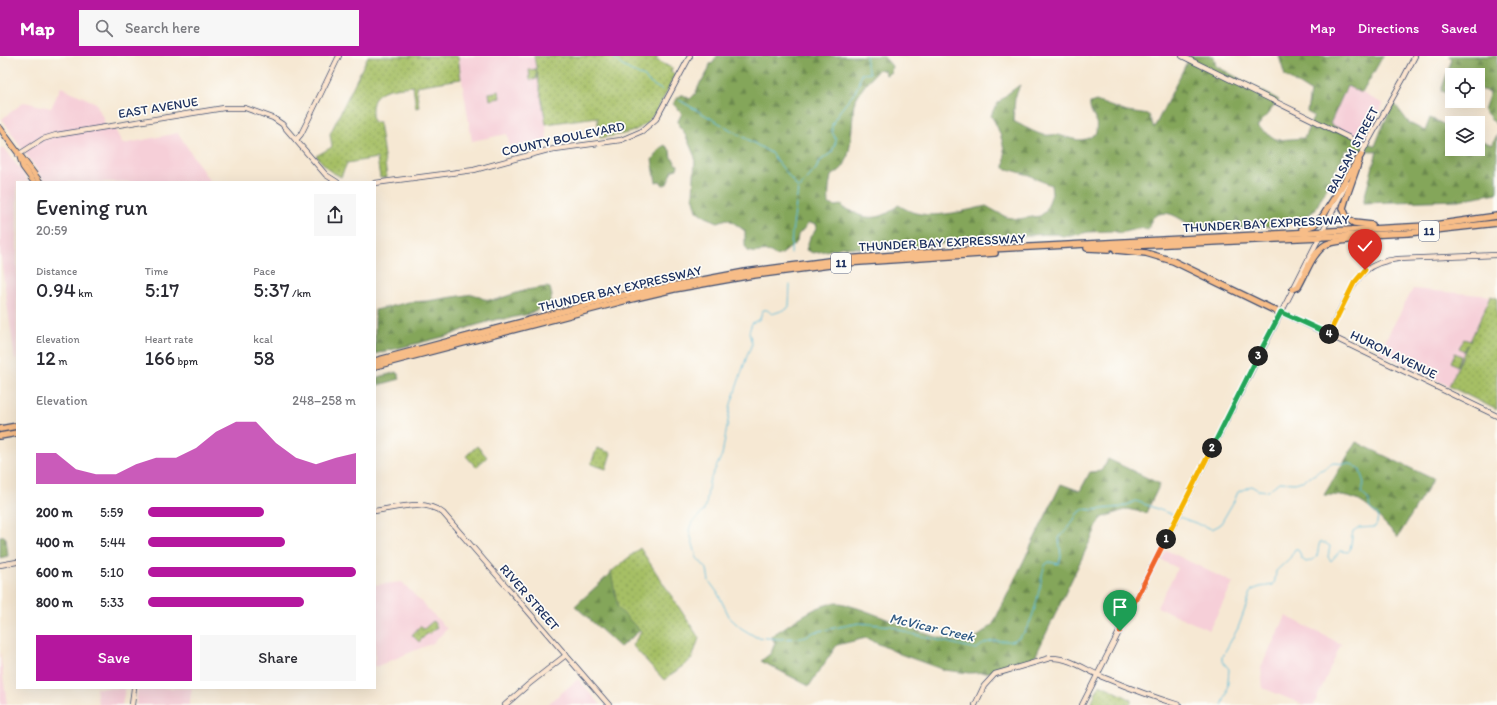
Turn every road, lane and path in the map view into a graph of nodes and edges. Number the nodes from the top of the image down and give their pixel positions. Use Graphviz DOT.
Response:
graph roads {
  1 [pos="339,56"];
  2 [pos="690,56"];
  3 [pos="1182,56"];
  4 [pos="1414,56"];
  5 [pos="0,128"];
  6 [pos="296,140"];
  7 [pos="1366,146"];
  8 [pos="19,155"];
  9 [pos="1361,155"];
  10 [pos="33,181"];
  11 [pos="39,181"];
  12 [pos="335,181"];
  13 [pos="376,183"];
  14 [pos="1497,216"];
  15 [pos="1497,223"];
  16 [pos="1406,227"];
  17 [pos="1322,231"];
  18 [pos="1266,234"];
  19 [pos="1361,235"];
  20 [pos="1319,238"];
  21 [pos="1087,248"];
  22 [pos="1497,256"];
  23 [pos="1293,289"];
  24 [pos="1281,312"];
  25 [pos="1328,335"];
  26 [pos="376,361"];
  27 [pos="376,366"];
  28 [pos="1497,416"];
  29 [pos="16,426"];
  30 [pos="0,429"];
  31 [pos="16,434"];
  32 [pos="0,436"];
  33 [pos="376,511"];
  34 [pos="16,562"];
  35 [pos="0,565"];
  36 [pos="566,655"];
  37 [pos="1097,675"];
  38 [pos="134,689"];
  39 [pos="132,705"];
  40 [pos="505,705"];
  41 [pos="609,705"];
  42 [pos="975,705"];
  43 [pos="1082,705"];
  44 [pos="1179,705"];
  1 -- 6 [label="street"];
  2 -- 13 [label="street, COUNTY BOULEVARD"];
  3 -- 7 [label="street"];
  4 -- 7 [label="street, BALSAM STREET"];
  5 -- 8 [label="main road"];
  6 -- 8 [label="street, EAST AVENUE"];
  6 -- 12 [label="street"];
  7 -- 9 [label="street, BALSAM STREET"];
  8 -- 10 [label="main road"];
  8 -- 11 [label="main road"];
  9 -- 16 [label="highway"];
  9 -- 17 [label="street, BALSAM STREET"];
  9 -- 18 [label="highway"];
  14 -- 16 [label="highway, THUNDER BAY EXPRESSWAY / 11"];
  15 -- 19 [label="highway, THUNDER BAY EXPRESSWAY / 11"];
  16 -- 17 [label="highway, THUNDER BAY EXPRESSWAY / 11"];
  17 -- 18 [label="highway, THUNDER BAY EXPRESSWAY / 11"];
  17 -- 20 [label="street, BALSAM STREET"];
  18 -- 26 [label="highway, THUNDER BAY EXPRESSWAY / 11"];
  19 -- 20 [label="highway, THUNDER BAY EXPRESSWAY / 11"];
  19 -- 23 [label="highway"];
  20 -- 21 [label="highway, THUNDER BAY EXPRESSWAY / 11"];
  20 -- 23 [label="street, BALSAM STREET"];
  21 -- 24 [label="highway"];
  21 -- 27 [label="highway, THUNDER BAY EXPRESSWAY / 11"];
  22 -- 25 [label="street"];
  23 -- 24 [label="street, BALSAM STREET"];
  24 -- 25 [label="street, HURON AVENUE"];
  24 -- 37 [label="street, BALSAM STREET"];
  25 -- 28 [label="street, HURON AVENUE"];
  29 -- 30 [label="highway"];
  31 -- 32 [label="highway"];
  33 -- 36 [label="street, RIVER STREET"];
  34 -- 35 [label="street"];
  36 -- 40 [label="street"];
  36 -- 41 [label="street, RIVER STREET"];
  37 -- 42 [label="street"];
  37 -- 43 [label="street, BALSAM STREET"];
  37 -- 44 [label="street"];
  38 -- 39 [label="street"];
}
